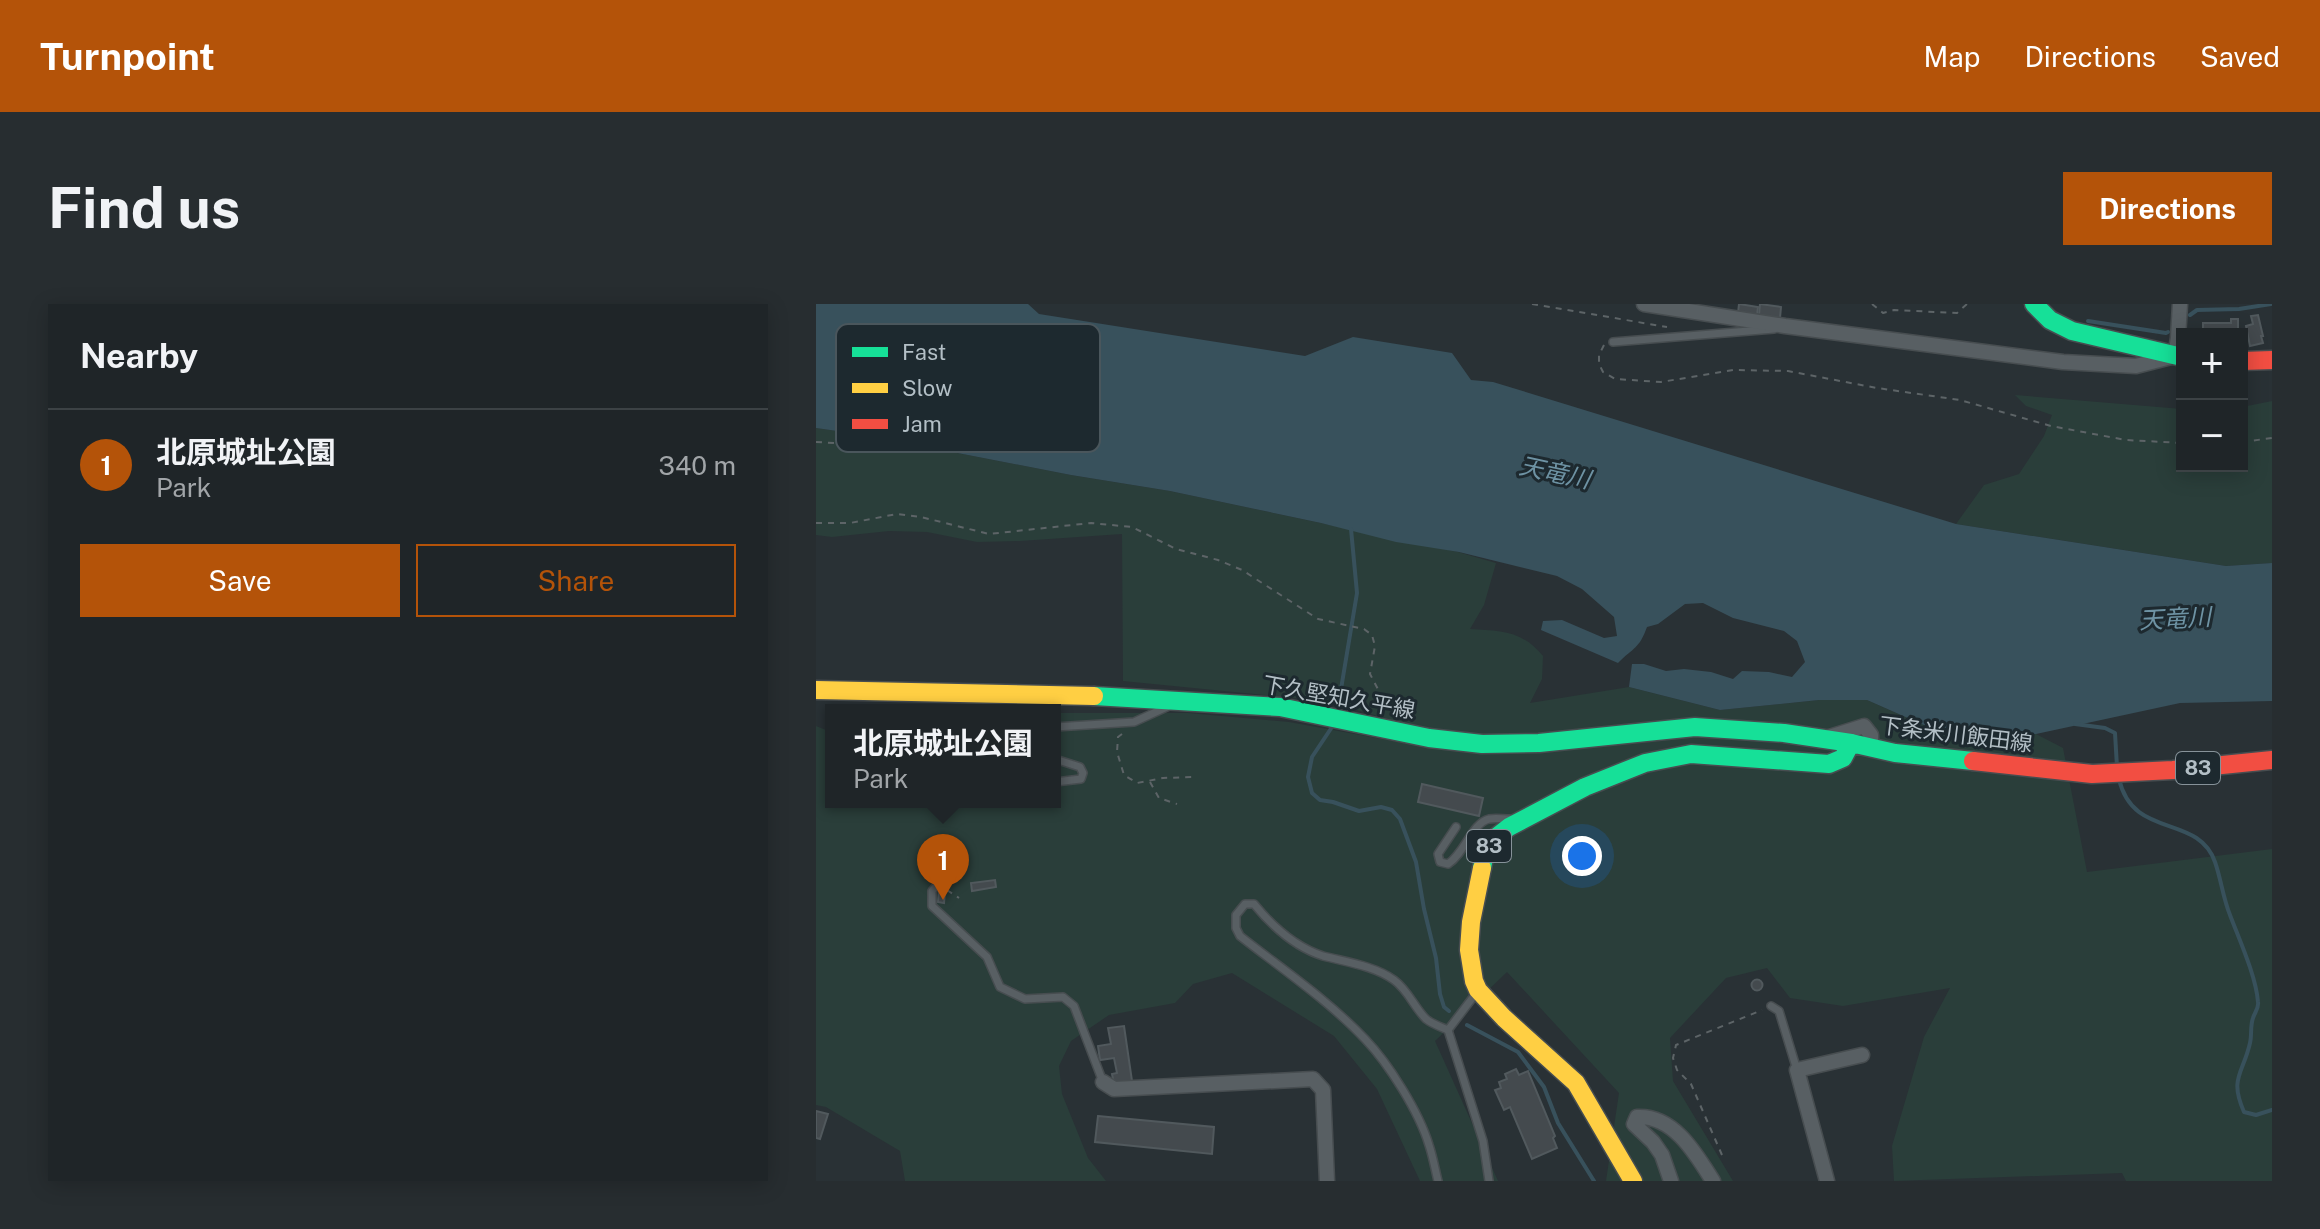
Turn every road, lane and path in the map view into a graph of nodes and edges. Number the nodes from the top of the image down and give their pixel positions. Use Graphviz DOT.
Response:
graph roads {
  1 [pos="1532,304"];
  2 [pos="1644,304"];
  3 [pos="1872,304"];
  4 [pos="1967,304"];
  5 [pos="2034,304"];
  6 [pos="2180,304"];
  7 [pos="1785,326"];
  8 [pos="1667,327"];
  9 [pos="2179,328"];
  10 [pos="1613,342"];
  11 [pos="2176,357"];
  12 [pos="2176,357"];
  13 [pos="2272,360"];
  14 [pos="2248,361"];
  15 [pos="2272,438"];
  16 [pos="2248,441"];
  17 [pos="816,442"];
  18 [pos="836,443"];
  19 [pos="2176,443"];
  20 [pos="816,523"];
  21 [pos="816,690"];
  22 [pos="1183,700"];
  23 [pos="1395,714"];
  24 [pos="1134,722"];
  25 [pos="1061,727"];
  26 [pos="1825,738"];
  27 [pos="1851,743"];
  28 [pos="1871,748"];
  29 [pos="2272,760"];
  30 [pos="1061,761"];
  31 [pos="1192,777"];
  32 [pos="1061,781"];
  33 [pos="1149,781"];
  34 [pos="1177,804"];
  35 [pos="1524,818"];
  36 [pos="1456,827"];
  37 [pos="938,884"];
  38 [pos="959,898"];
  39 [pos="1478,990"];
  40 [pos="1771,1006"];
  41 [pos="1448,1030"];
  42 [pos="1862,1055"];
  43 [pos="1797,1070"];
  44 [pos="1103,1082"];
  45 [pos="1722,1155"];
  46 [pos="1327,1181"];
  47 [pos="1438,1181"];
  48 [pos="1489,1181"];
  49 [pos="1633,1181"];
  50 [pos="1671,1181"];
  51 [pos="1713,1181"];
  52 [pos="1827,1181"];
  1 -- 8 [label="path"];
  2 -- 7 [label="street"];
  3 -- 4 [label="path"];
  5 -- 12 [label="main road"];
  6 -- 9 [label="street"];
  7 -- 10 [label="lane"];
  7 -- 11 [label="street"];
  10 -- 19 [label="path"];
  13 -- 14 [label="main road"];
  15 -- 16 [label="path"];
  17 -- 18 [label="path"];
  20 -- 23 [label="path"];
  21 -- 22 [label="main road, 下久堅知久平線"];
  22 -- 24 [label="lane"];
  22 -- 26 [label="main road, 下久堅知久平線"];
  24 -- 25 [label="lane"];
  24 -- 33 [label="path"];
  26 -- 27 [label="main road, 下久堅知久平線"];
  26 -- 28 [label="street"];
  27 -- 28 [label="main road, 下条米川飯田線 / 83"];
  27 -- 35 [label="main road, 下条米川飯田線 / 83"];
  28 -- 29 [label="main road, 下条米川飯田線 / 83"];
  30 -- 32 [label="lane"];
  31 -- 33 [label="path"];
  33 -- 34 [label="path"];
  35 -- 36 [label="lane"];
  35 -- 39 [label="main road, 下条米川飯田線 / 83"];
  37 -- 38 [label="path"];
  37 -- 44 [label="lane"];
  39 -- 41 [label="lane"];
  39 -- 49 [label="main road"];
  40 -- 43 [label="lane"];
  40 -- 45 [label="path"];
  41 -- 47 [label="lane"];
  41 -- 48 [label="lane"];
  42 -- 43 [label="street"];
  43 -- 52 [label="street"];
  44 -- 46 [label="street"];
  50 -- 51 [label="street"];
}
